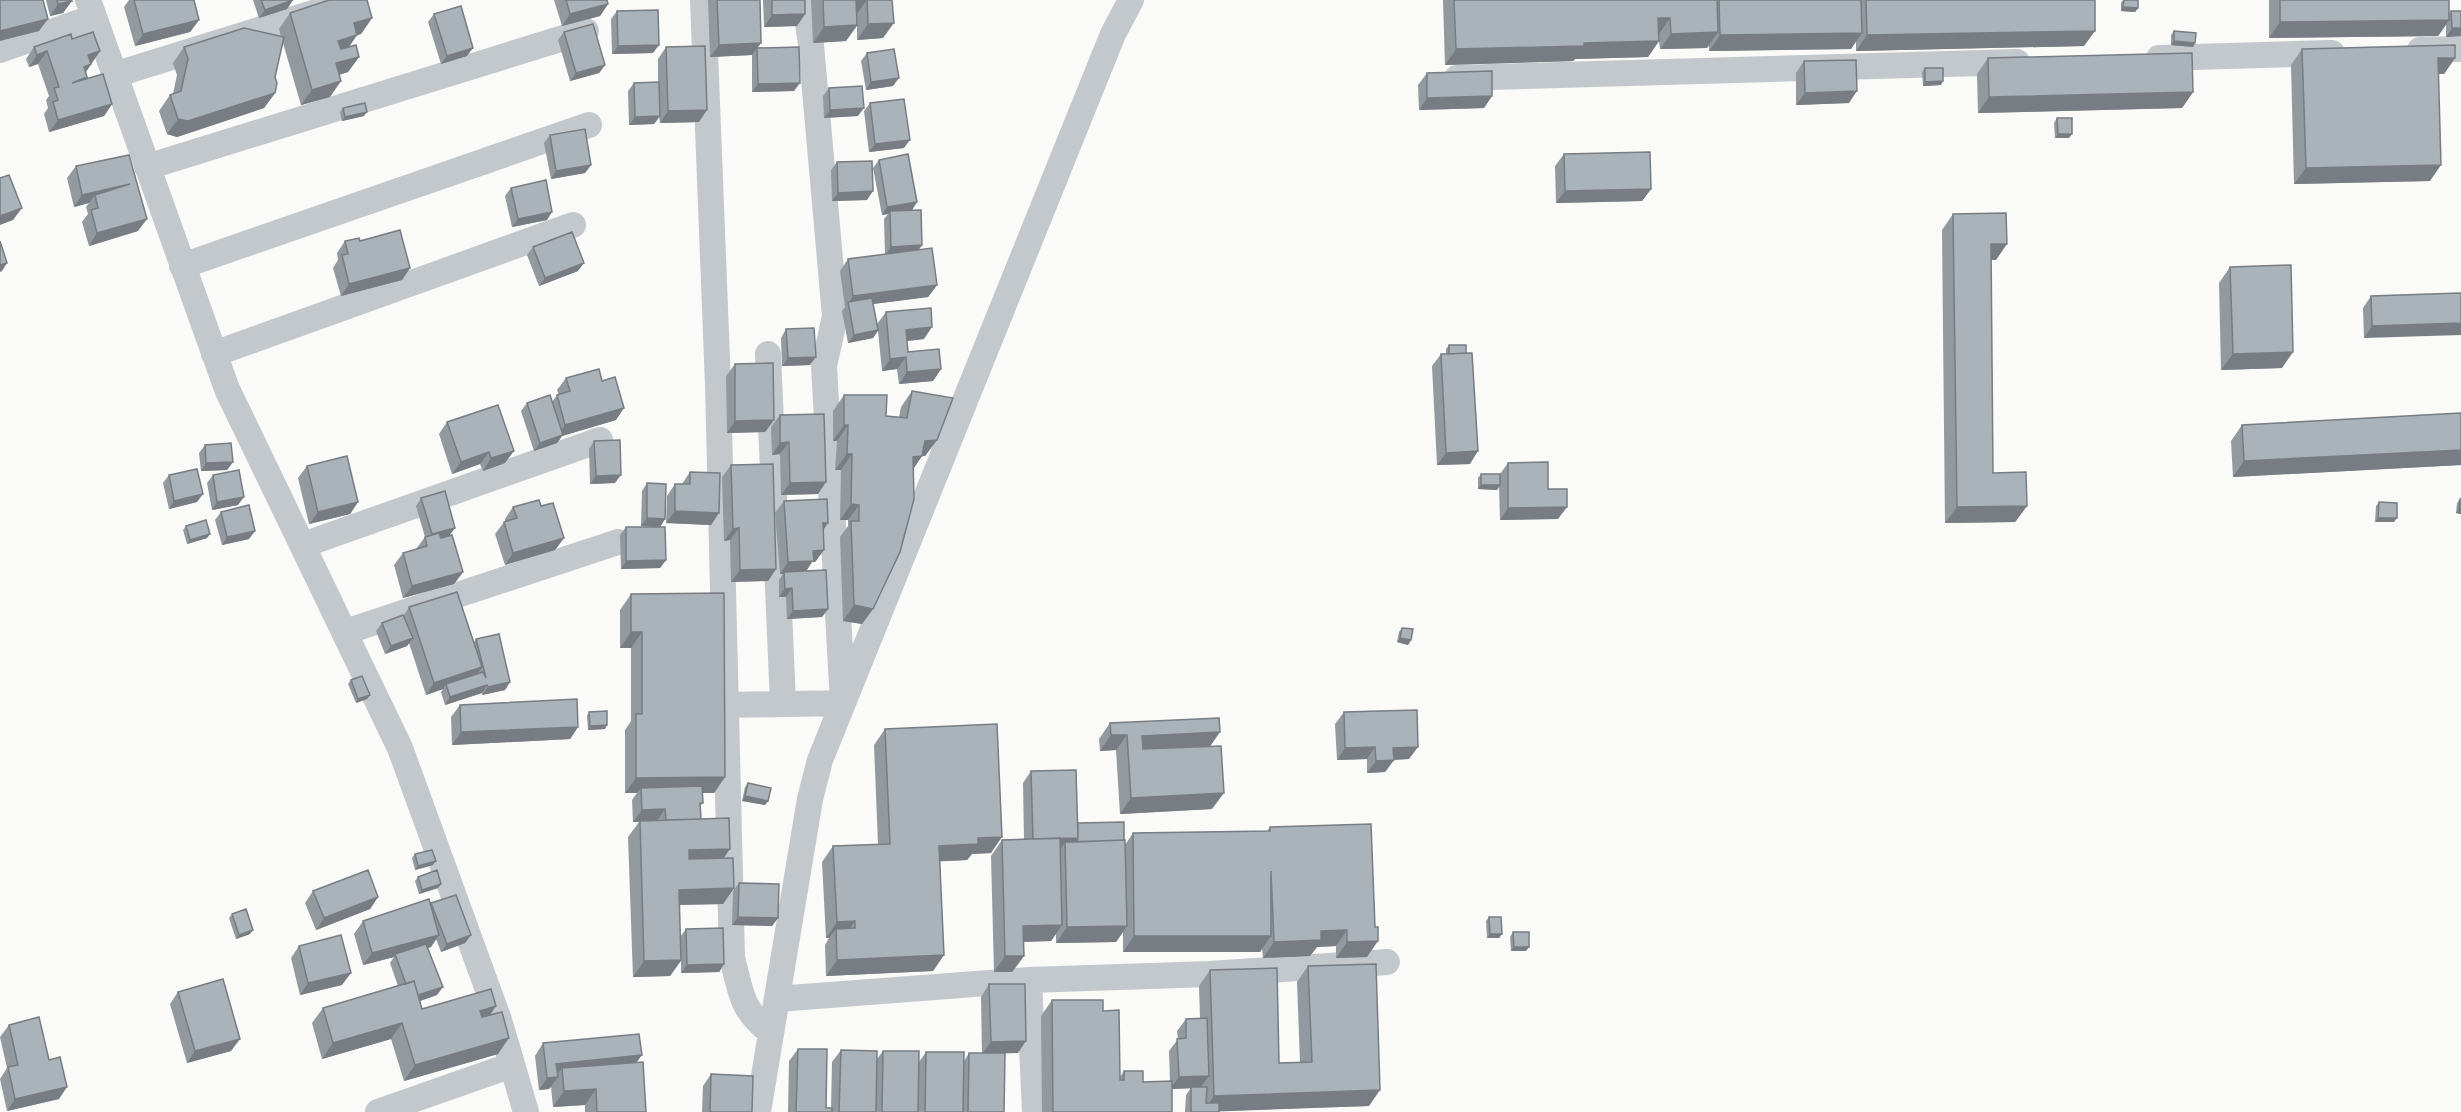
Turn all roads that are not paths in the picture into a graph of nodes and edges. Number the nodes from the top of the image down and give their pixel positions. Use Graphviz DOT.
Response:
graph roads {
  1 [pos="355,0"];
  2 [pos="703,0"];
  3 [pos="805,0"];
  4 [pos="1131,0"];
  5 [pos="91,8"];
  6 [pos="586,30"];
  7 [pos="2461,49"];
  8 [pos="0,50"];
  9 [pos="2401,51"];
  10 [pos="2353,52"];
  11 [pos="2137,58"];
  12 [pos="2041,61"];
  13 [pos="114,75"];
  14 [pos="1430,79"];
  15 [pos="589,125"];
  16 [pos="147,167"];
  17 [pos="573,225"];
  18 [pos="182,266"];
  19 [pos="214,354"];
  20 [pos="768,354"];
  21 [pos="600,440"];
  22 [pos="618,542"];
  23 [pos="303,545"];
  24 [pos="345,632"];
  25 [pos="843,703"];
  26 [pos="783,704"];
  27 [pos="726,705"];
  28 [pos="1387,962"];
  29 [pos="1029,980"];
  30 [pos="777,999"];
  31 [pos="771,1033"];
  32 [pos="512,1065"];
  33 [pos="378,1112"];
  34 [pos="526,1112"];
  35 [pos="758,1112"];
  36 [pos="1035,1112"];
  1 -- 13 [label="street"];
  2 -- 27 [label="street"];
  3 -- 25 [label="street"];
  4 -- 25 [label="street"];
  5 -- 8 [label="street"];
  5 -- 13 [label="street"];
  6 -- 16 [label="street"];
  7 -- 9 [label="street"];
  10 -- 11 [label="street"];
  12 -- 14 [label="street"];
  13 -- 16 [label="street"];
  15 -- 18 [label="street"];
  16 -- 18 [label="street"];
  17 -- 19 [label="street"];
  18 -- 19 [label="street"];
  19 -- 23 [label="street"];
  20 -- 26 [label="street"];
  21 -- 23 [label="street"];
  22 -- 24 [label="street"];
  23 -- 24 [label="street"];
  24 -- 32 [label="street"];
  25 -- 26 [label="street"];
  25 -- 30 [label="street"];
  26 -- 27 [label="street"];
  27 -- 31 [label="street"];
  28 -- 29 [label="street"];
  29 -- 30 [label="street"];
  29 -- 36 [label="street"];
  30 -- 31 [label="street"];
  31 -- 35 [label="street"];
  32 -- 33 [label="street"];
  32 -- 34 [label="street"];
}
